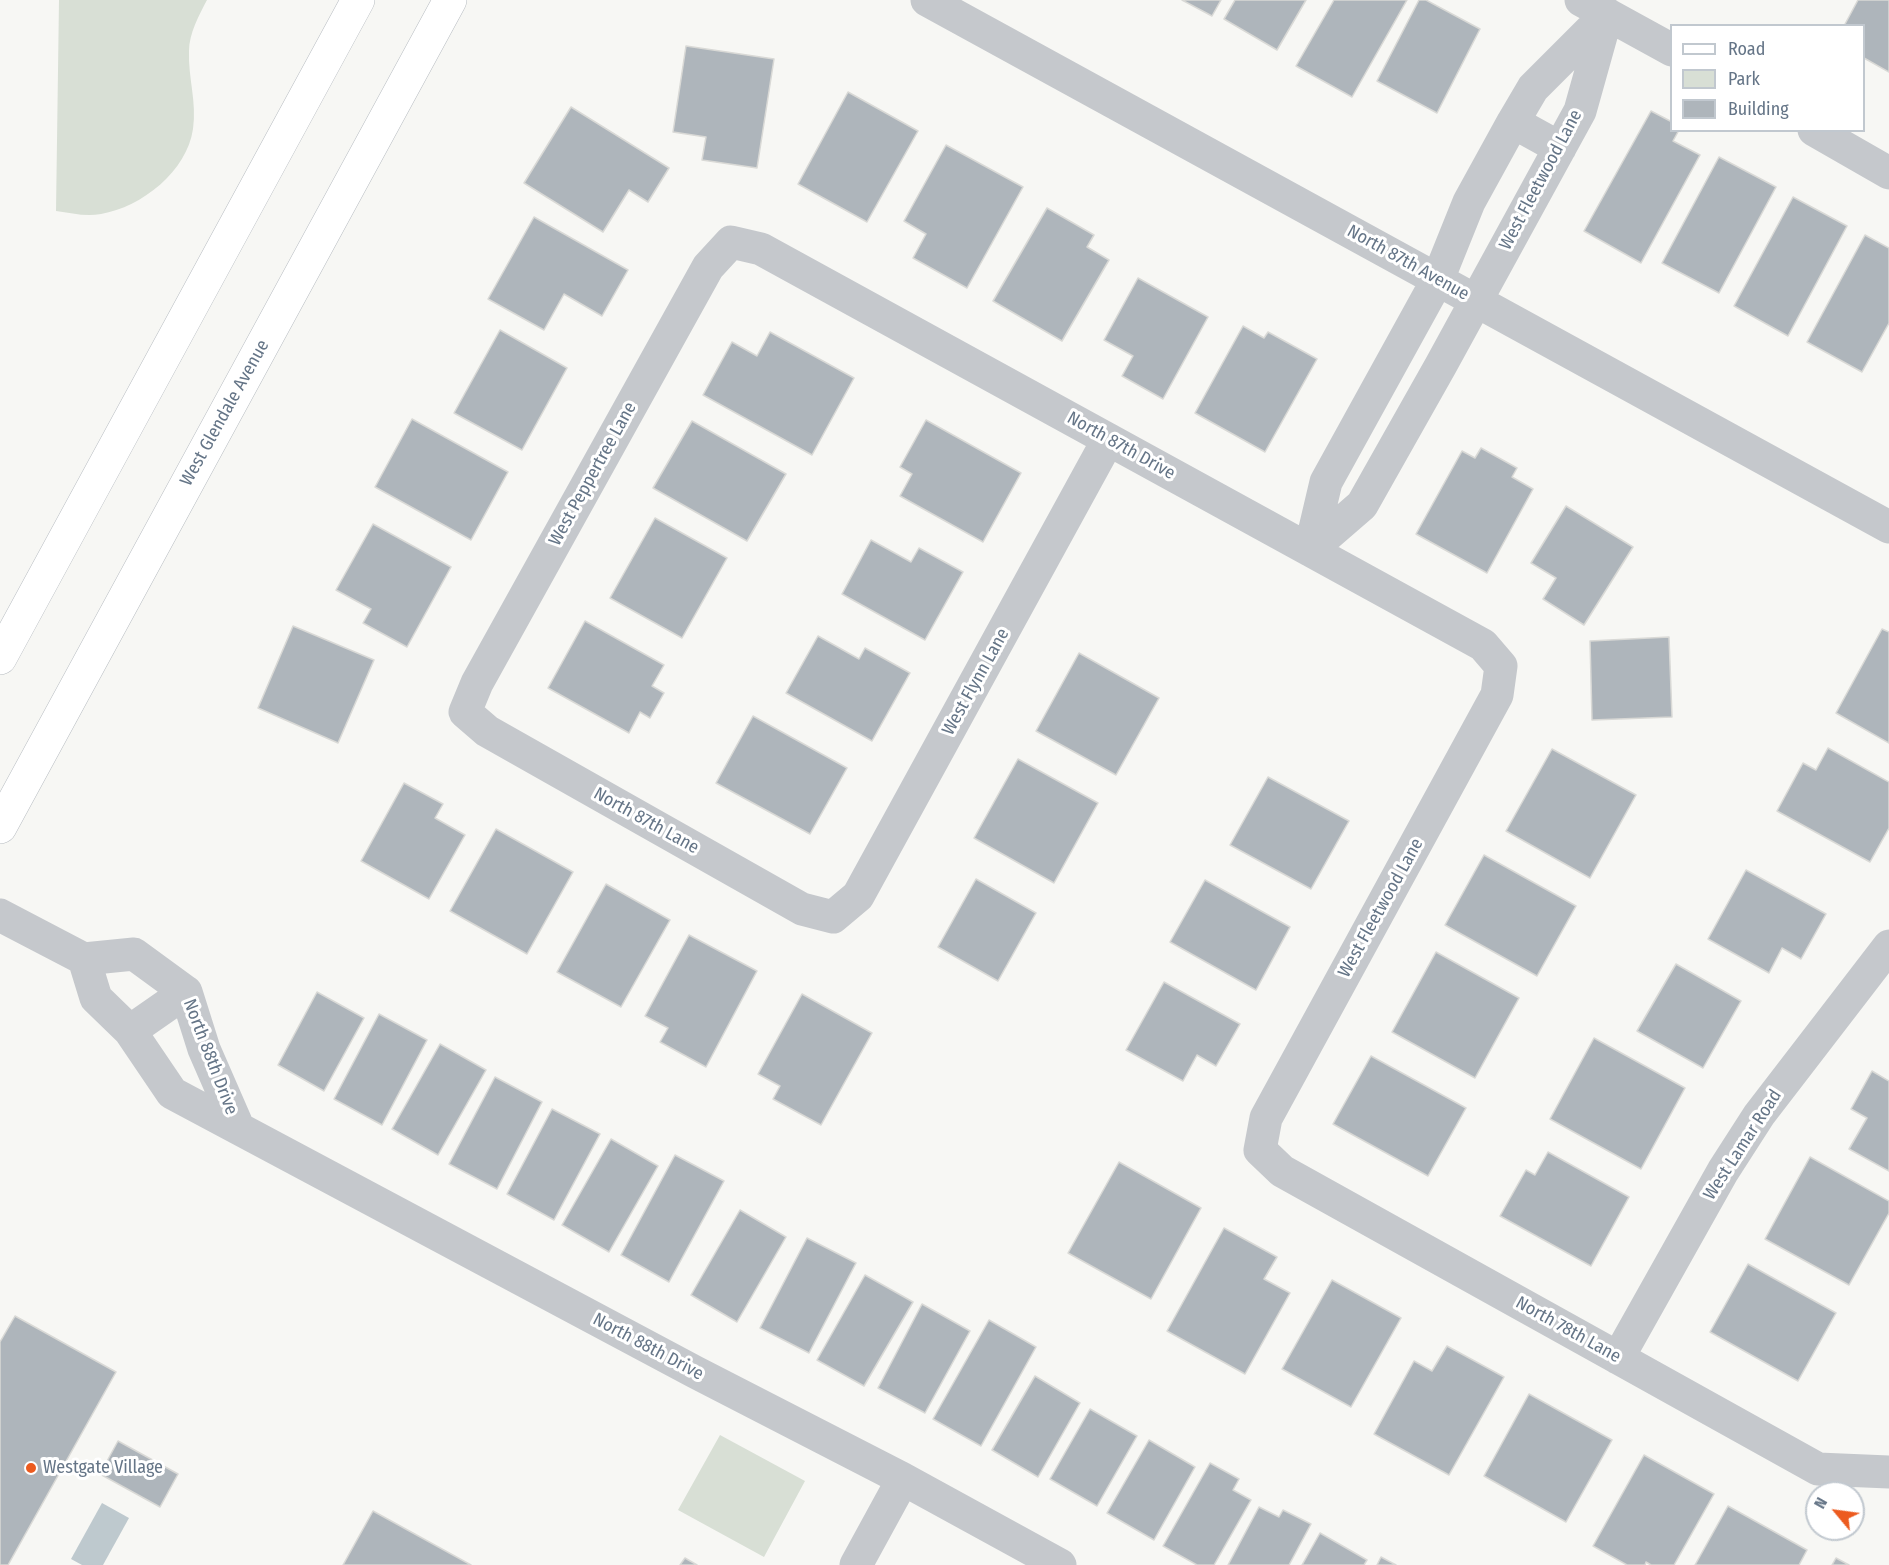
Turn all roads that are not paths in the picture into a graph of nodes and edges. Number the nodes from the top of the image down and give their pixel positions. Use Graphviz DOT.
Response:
graph roads {
  1 [pos="358,0"];
  2 [pos="450,0"];
  3 [pos="927,0"];
  4 [pos="1594,7"];
  5 [pos="1670,49"];
  6 [pos="1513,122"];
  7 [pos="1817,132"];
  8 [pos="1560,148"];
  9 [pos="1889,173"];
  10 [pos="731,242"];
  11 [pos="1438,279"];
  12 [pos="1476,300"];
  13 [pos="1108,440"];
  14 [pos="1889,526"];
  15 [pos="1310,550"];
  16 [pos="0,658"];
  17 [pos="1502,666"];
  18 [pos="465,712"];
  19 [pos="0,826"];
  20 [pos="0,915"];
  21 [pos="833,917"];
  22 [pos="1889,946"];
  23 [pos="84,959"];
  24 [pos="186,993"];
  25 [pos="130,1031"];
  26 [pos="238,1127"];
  27 [pos="1260,1150"];
  28 [pos="1618,1358"];
  29 [pos="1889,1472"];
  30 [pos="903,1479"];
  31 [pos="856,1565"];
  32 [pos="1060,1565"];
  1 -- 16 [label="main road"];
  2 -- 19 [label="main road, West Glendale Avenue"];
  3 -- 11 [label="street, North 87th Avenue"];
  4 -- 5 [label="street"];
  4 -- 6 [label="street"];
  4 -- 8 [label="street, West Fleetwood Lane"];
  6 -- 8 [label="street"];
  6 -- 11 [label="street"];
  7 -- 9 [label="street"];
  8 -- 12 [label="street, West Fleetwood Lane"];
  10 -- 13 [label="street, North 87th Drive"];
  10 -- 18 [label="street, West Peppertree Lane"];
  11 -- 12 [label="street, North 87th Avenue"];
  11 -- 15 [label="street"];
  12 -- 14 [label="street, North 87th Avenue"];
  12 -- 15 [label="street, West Fleetwood Lane"];
  13 -- 15 [label="street, North 87th Drive"];
  13 -- 21 [label="street, West Flynn Lane"];
  15 -- 17 [label="street, North 87th Drive"];
  17 -- 27 [label="street, West Fleetwood Lane"];
  18 -- 21 [label="street, North 87th Lane"];
  20 -- 23 [label="street"];
  22 -- 28 [label="street, West Lamar Road"];
  23 -- 24 [label="street, North 88th Drive"];
  23 -- 25 [label="street, North 88th Drive"];
  24 -- 25 [label="street"];
  24 -- 26 [label="street, North 88th Drive"];
  25 -- 26 [label="street, North 88th Drive"];
  26 -- 30 [label="street, North 88th Drive"];
  27 -- 28 [label="street, North 78th Lane"];
  28 -- 29 [label="street, North 78th Lane"];
  30 -- 31 [label="street"];
  30 -- 32 [label="street, North 88th Drive"];
}
